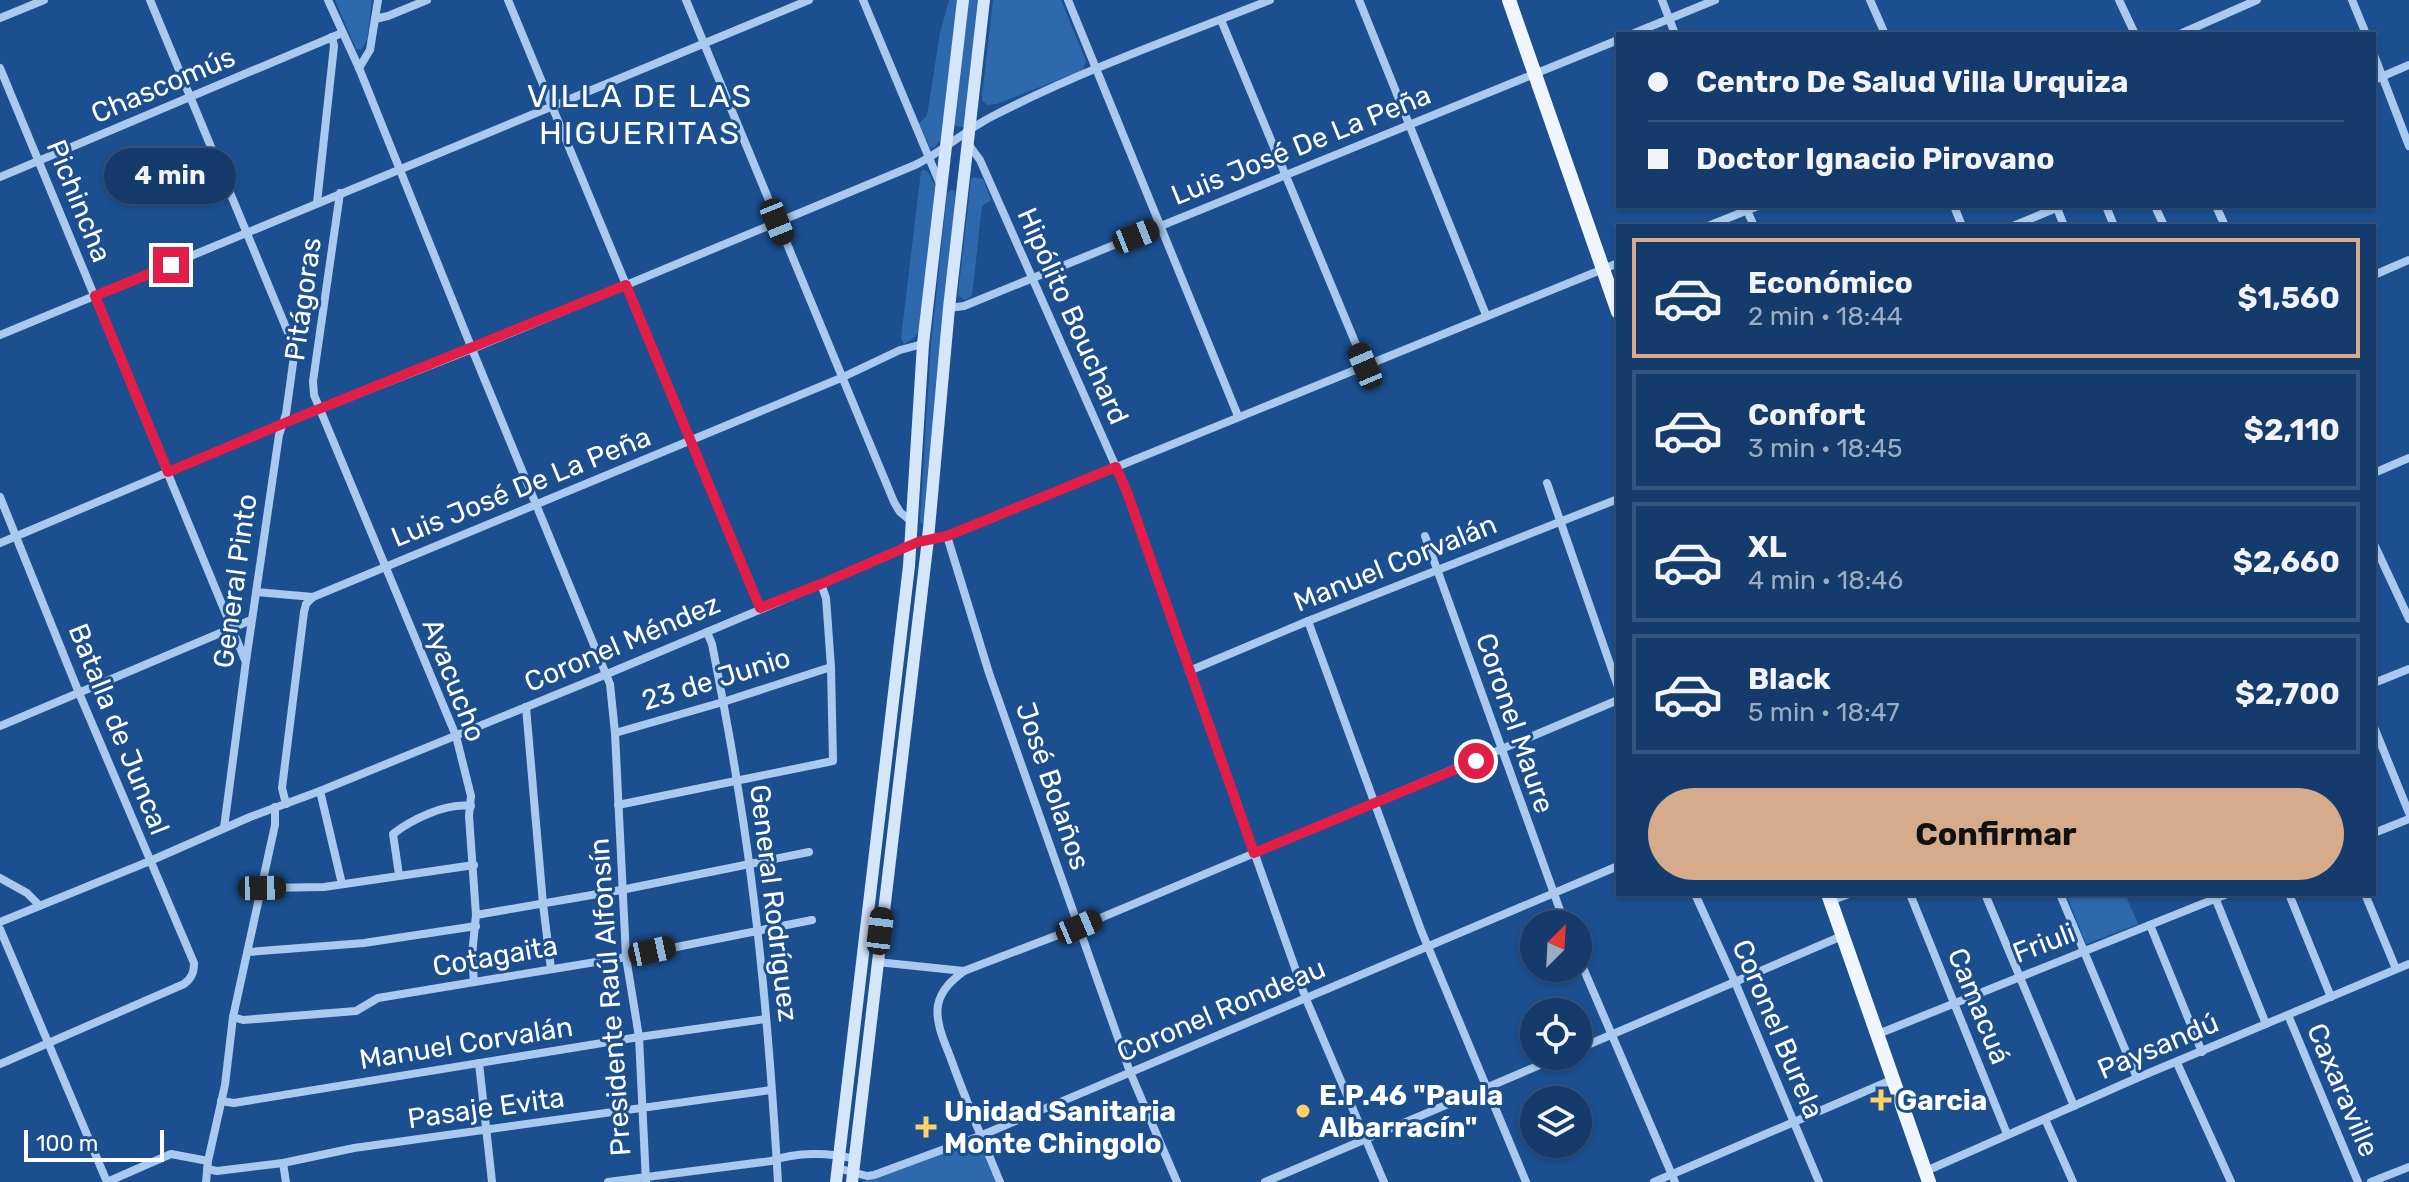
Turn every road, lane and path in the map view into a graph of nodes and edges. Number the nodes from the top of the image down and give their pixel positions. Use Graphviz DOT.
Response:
graph roads {
  1 [pos="44,0"];
  2 [pos="150,0"];
  3 [pos="328,0"];
  4 [pos="378,0"];
  5 [pos="427,0"];
  6 [pos="508,0"];
  7 [pos="686,0"];
  8 [pos="809,0"];
  9 [pos="863,0"];
  10 [pos="963,0"];
  11 [pos="984,0"];
  12 [pos="1068,0"];
  13 [pos="1270,0"];
  14 [pos="1359,0"];
  15 [pos="1509,0"];
  16 [pos="1662,0"];
  17 [pos="1715,0"];
  18 [pos="1870,0"];
  19 [pos="2119,0"];
  20 [pos="2257,0"];
  21 [pos="2352,0"];
  22 [pos="0,18"];
  23 [pos="375,19"];
  24 [pos="1669,19"];
  25 [pos="1221,20"];
  26 [pos="1637,32"];
  27 [pos="1674,32"];
  28 [pos="1884,32"];
  29 [pos="2134,32"];
  30 [pos="2185,32"];
  31 [pos="2365,32"];
  32 [pos="342,33"];
  33 [pos="332,37"];
  34 [pos="1616,41"];
  35 [pos="703,42"];
  36 [pos="2409,65"];
  37 [pos="0,68"];
  38 [pos="359,68"];
  39 [pos="1095,70"];
  40 [pos="1535,74"];
  41 [pos="2378,78"];
  42 [pos="191,98"];
  43 [pos="552,106"];
  44 [pos="1410,124"];
  45 [pos="970,129"];
  46 [pos="969,145"];
  47 [pos="946,146"];
  48 [pos="2409,146"];
  49 [pos="929,159"];
  50 [pos="39,161"];
  51 [pos="399,169"];
  52 [pos="1286,175"];
  53 [pos="0,177"];
  54 [pos="941,186"];
  55 [pos="340,193"];
  56 [pos="317,203"];
  57 [pos="1746,208"];
  58 [pos="2057,208"];
  59 [pos="777,222"];
  60 [pos="1712,224"];
  61 [pos="2021,224"];
  62 [pos="1161,226"];
  63 [pos="248,233"];
  64 [pos="2409,260"];
  65 [pos="1616,264"];
  66 [pos="1603,269"];
  67 [pos="2376,274"];
  68 [pos="1033,279"];
  69 [pos="626,285"];
  70 [pos="95,296"];
  71 [pos="1616,306"];
  72 [pos="949,308"];
  73 [pos="1486,315"];
  74 [pos="0,335"];
  75 [pos="923,344"];
  76 [pos="472,349"];
  77 [pos="1365,366"];
  78 [pos="841,378"];
  79 [pos="320,409"];
  80 [pos="1238,416"];
  81 [pos="281,426"];
  82 [pos="690,441"];
  83 [pos="2409,458"];
  84 [pos="1116,467"];
  85 [pos="168,472"];
  86 [pos="2376,472"];
  87 [pos="1547,483"];
  88 [pos="0,497"];
  89 [pos="1616,500"];
  90 [pos="537,504"];
  91 [pos="912,522"];
  92 [pos="1560,522"];
  93 [pos="947,536"];
  94 [pos="1425,536"];
  95 [pos="16,537"];
  96 [pos="928,539"];
  97 [pos="0,543"];
  98 [pos="910,545"];
  99 [pos="2376,548"];
  100 [pos="385,566"];
  101 [pos="1437,570"];
  102 [pos="821,584"];
  103 [pos="256,592"];
  104 [pos="309,601"];
  105 [pos="760,608"];
  106 [pos="2409,619"];
  107 [pos="251,620"];
  108 [pos="1308,621"];
  109 [pos="232,629"];
  110 [pos="707,632"];
  111 [pos="246,661"];
  112 [pos="831,667"];
  113 [pos="2409,669"];
  114 [pos="1189,671"];
  115 [pos="607,674"];
  116 [pos="1616,681"];
  117 [pos="2376,682"];
  118 [pos="79,693"];
  119 [pos="1616,701"];
  120 [pos="723,702"];
  121 [pos="526,707"];
  122 [pos="0,726"];
  123 [pos="2376,732"];
  124 [pos="615,733"];
  125 [pos="456,736"];
  126 [pos="1501,750"];
  127 [pos="737,781"];
  128 [pos="320,791"];
  129 [pos="1376,803"];
  130 [pos="286,804"];
  131 [pos="618,805"];
  132 [pos="471,806"];
  133 [pos="275,807"];
  134 [pos="2409,816"];
  135 [pos="224,828"];
  136 [pos="2376,832"];
  137 [pos="809,852"];
  138 [pos="1254,853"];
  139 [pos="150,861"];
  140 [pos="749,864"];
  141 [pos="474,865"];
  142 [pos="1616,867"];
  143 [pos="399,875"];
  144 [pos="0,878"];
  145 [pos="342,884"];
  146 [pos="262,888"];
  147 [pos="621,890"];
  148 [pos="1552,893"];
  149 [pos="1696,896"];
  150 [pos="1911,896"];
  151 [pos="1986,896"];
  152 [pos="2061,896"];
  153 [pos="2215,896"];
  154 [pos="2290,896"];
  155 [pos="2366,896"];
  156 [pos="1829,898"];
  157 [pos="543,904"];
  158 [pos="39,905"];
  159 [pos="1559,910"];
  160 [pos="476,915"];
  161 [pos="812,920"];
  162 [pos="0,922"];
  163 [pos="2150,925"];
  164 [pos="476,926"];
  165 [pos="1079,927"];
  166 [pos="0,929"];
  167 [pos="758,930"];
  168 [pos="1842,936"];
  169 [pos="1427,947"];
  170 [pos="2083,951"];
  171 [pos="249,952"];
  172 [pos="626,957"];
  173 [pos="877,962"];
  174 [pos="2409,964"];
  175 [pos="551,969"];
  176 [pos="2396,969"];
  177 [pos="964,971"];
  178 [pos="2020,976"];
  179 [pos="474,982"];
  180 [pos="1589,982"];
  181 [pos="1735,982"];
  182 [pos="2331,997"];
  183 [pos="1306,999"];
  184 [pos="1955,1002"];
  185 [pos="2288,1015"];
  186 [pos="233,1017"];
  187 [pos="766,1019"];
  188 [pos="2266,1024"];
  189 [pos="1878,1034"];
  190 [pos="1611,1035"];
  191 [pos="639,1037"];
  192 [pos="1592,1043"];
  193 [pos="48,1044"];
  194 [pos="2202,1052"];
  195 [pos="479,1063"];
  196 [pos="2177,1063"];
  197 [pos="0,1064"];
  198 [pos="1526,1070"];
  199 [pos="1130,1072"];
  200 [pos="2137,1078"];
  201 [pos="1894,1079"];
  202 [pos="1487,1086"];
  203 [pos="771,1090"];
  204 [pos="221,1101"];
  205 [pos="2074,1106"];
  206 [pos="641,1110"];
  207 [pos="2045,1119"];
  208 [pos="1793,1122"];
  209 [pos="486,1130"];
  210 [pos="2007,1134"];
  211 [pos="980,1136"];
  212 [pos="1366,1140"];
  213 [pos="839,1155"];
  214 [pos="777,1159"];
  215 [pos="855,1159"];
  216 [pos="283,1163"];
  217 [pos="208,1165"];
  218 [pos="2409,1167"];
  219 [pos="836,1175"];
  220 [pos="852,1177"];
  221 [pos="1927,1177"];
  222 [pos="1673,1178"];
  223 [pos="646,1180"];
  224 [pos="107,1182"];
  225 [pos="206,1182"];
  226 [pos="286,1182"];
  227 [pos="492,1182"];
  228 [pos="608,1182"];
  229 [pos="778,1182"];
  230 [pos="1000,1182"];
  231 [pos="1177,1182"];
  232 [pos="1265,1182"];
  233 [pos="1384,1182"];
  234 [pos="1526,1182"];
  235 [pos="1654,1182"];
  236 [pos="1819,1182"];
  237 [pos="2073,1182"];
  238 [pos="2231,1182"];
  239 [pos="2358,1182"];
  240 [pos="2371,1182"];
  1 -- 22 [label="street"];
  2 -- 42 [label="street"];
  3 -- 32 [label="street, Presidente Raúl Alfonsín"];
  4 -- 23 [label="street"];
  5 -- 23 [label="street"];
  6 -- 43 [label="street"];
  7 -- 35 [label="street"];
  8 -- 35 [label="street"];
  9 -- 49 [label="street"];
  10 -- 47 [label="main road"];
  11 -- 45 [label="main road"];
  12 -- 39 [label="street"];
  13 -- 25 [label="street"];
  14 -- 44 [label="street"];
  15 -- 40 [label="main road"];
  16 -- 24 [label="street"];
  17 -- 24 [label="street"];
  18 -- 28 [label="street"];
  19 -- 29 [label="street"];
  20 -- 30 [label="street"];
  21 -- 31 [label="street"];
  23 -- 38 [label="street"];
  24 -- 26 [label="street"];
  24 -- 27 [label="street"];
  25 -- 39 [label="street"];
  25 -- 52 [label="street"];
  32 -- 33 [label="street, Chascomús"];
  32 -- 38 [label="street, Presidente Raúl Alfonsín"];
  33 -- 42 [label="street, Chascomús"];
  33 -- 56 [label="street"];
  34 -- 40 [label="street, Luis José De La Peña"];
  35 -- 43 [label="street"];
  35 -- 59 [label="street"];
  36 -- 41 [label="street"];
  37 -- 50 [label="street, Pichincha"];
  38 -- 51 [label="street, Presidente Raúl Alfonsín"];
  39 -- 45 [label="street"];
  39 -- 62 [label="street"];
  40 -- 44 [label="street, Luis José De La Peña"];
  40 -- 66 [label="main road"];
  41 -- 48 [label="street"];
  42 -- 50 [label="street, Chascomús"];
  42 -- 63 [label="street"];
  43 -- 51 [label="street"];
  43 -- 69 [label="street"];
  44 -- 52 [label="street, Luis José De La Peña"];
  44 -- 73 [label="street"];
  45 -- 46 [label="main road"];
  45 -- 47 [label="street"];
  46 -- 68 [label="street, Hipólito Bouchard"];
  46 -- 72 [label="main road"];
  47 -- 49 [label="street"];
  47 -- 54 [label="main road"];
  49 -- 54 [label="street"];
  49 -- 59 [label="street"];
  50 -- 53 [label="street, Chascomús"];
  50 -- 70 [label="street, Pichincha"];
  51 -- 55 [label="street"];
  51 -- 76 [label="street, Presidente Raúl Alfonsín"];
  52 -- 62 [label="street, Luis José De La Peña"];
  52 -- 77 [label="street"];
  54 -- 75 [label="main road"];
  55 -- 56 [label="street"];
  55 -- 79 [label="street, Pitágoras"];
  56 -- 63 [label="street"];
  57 -- 60 [label="street"];
  58 -- 61 [label="street"];
  59 -- 69 [label="street"];
  59 -- 78 [label="street"];
  62 -- 68 [label="street, Luis José De La Peña"];
  62 -- 80 [label="street"];
  63 -- 70 [label="street"];
  63 -- 81 [label="street, General Pinto"];
  64 -- 67 [label="street"];
  65 -- 66 [label="street, Coronel Méndez"];
  66 -- 71 [label="main road"];
  66 -- 73 [label="street, Coronel Méndez"];
  68 -- 72 [label="street, Luis José De La Peña"];
  68 -- 84 [label="street, Hipólito Bouchard"];
  69 -- 76 [label="street"];
  69 -- 82 [label="street"];
  70 -- 74 [label="street"];
  70 -- 85 [label="street, Pichincha"];
  72 -- 96 [label="main road"];
  73 -- 77 [label="street, Coronel Méndez"];
  75 -- 78 [label="street, Luis José De La Peña"];
  75 -- 91 [label="main road"];
  76 -- 79 [label="street"];
  76 -- 90 [label="street, Presidente Raúl Alfonsín"];
  77 -- 80 [label="street, Coronel Méndez"];
  78 -- 82 [label="street, Luis José De La Peña"];
  78 -- 91 [label="street"];
  79 -- 81 [label="street"];
  79 -- 100 [label="street, Ayacucho"];
  80 -- 84 [label="street, Coronel Méndez"];
  81 -- 85 [label="street"];
  81 -- 103 [label="street, General Pinto"];
  82 -- 90 [label="street, Luis José De La Peña"];
  82 -- 105 [label="street"];
  83 -- 86 [label="street"];
  84 -- 93 [label="street, Coronel Méndez"];
  84 -- 114 [label="street, Hipólito Bouchard"];
  85 -- 95 [label="street"];
  85 -- 109 [label="street, Pichincha"];
  87 -- 92 [label="street"];
  88 -- 95 [label="street, Batalla de Juncal"];
  89 -- 92 [label="street, Manuel Corvalán"];
  90 -- 100 [label="street, Luis José De La Peña"];
  90 -- 115 [label="street, Presidente Raúl Alfonsín"];
  91 -- 98 [label="main road"];
  92 -- 101 [label="street, Manuel Corvalán"];
  92 -- 116 [label="street"];
  93 -- 96 [label="street, Coronel Méndez"];
  93 -- 165 [label="street, José Bolaños"];
  94 -- 101 [label="street, Coronel Maure"];
  95 -- 97 [label="street"];
  95 -- 118 [label="street, Batalla de Juncal"];
  96 -- 98 [label="street, Coronel Méndez"];
  96 -- 173 [label="main road"];
  98 -- 102 [label="street, Coronel Méndez"];
  98 -- 213 [label="main road"];
  99 -- 106 [label="street"];
  100 -- 104 [label="street, Luis José De La Peña"];
  100 -- 125 [label="street, Ayacucho"];
  101 -- 108 [label="street, Manuel Corvalán"];
  101 -- 126 [label="street, Coronel Maure"];
  102 -- 105 [label="street, Coronel Méndez"];
  102 -- 112 [label="street"];
  103 -- 104 [label="street, Luis José De La Peña"];
  103 -- 107 [label="street, General Pinto"];
  104 -- 130 [label="street"];
  105 -- 110 [label="street, Coronel Méndez"];
  107 -- 109 [label="street"];
  107 -- 111 [label="street, General Pinto"];
  108 -- 114 [label="street, Manuel Corvalán"];
  108 -- 129 [label="street"];
  109 -- 111 [label="street, Pichincha"];
  109 -- 118 [label="street"];
  110 -- 115 [label="street, Coronel Méndez"];
  110 -- 120 [label="street, General Rodríguez"];
  111 -- 135 [label="street, General Pinto"];
  112 -- 120 [label="street, 23 de Junio"];
  112 -- 127 [label="street"];
  113 -- 117 [label="street"];
  114 -- 138 [label="street, Hipólito Bouchard"];
  115 -- 121 [label="street, Coronel Méndez"];
  115 -- 124 [label="street, Presidente Raúl Alfonsín"];
  118 -- 122 [label="street"];
  118 -- 139 [label="street, Batalla de Juncal"];
  119 -- 126 [label="street"];
  120 -- 124 [label="street, 23 de Junio"];
  120 -- 127 [label="street, General Rodríguez"];
  121 -- 125 [label="street, Coronel Méndez"];
  121 -- 157 [label="street"];
  123 -- 134 [label="street"];
  124 -- 131 [label="street, Presidente Raúl Alfonsín"];
  125 -- 128 [label="street, Coronel Méndez"];
  125 -- 132 [label="street, Ayacucho"];
  126 -- 129 [label="street"];
  126 -- 148 [label="street, Coronel Maure"];
  127 -- 131 [label="street"];
  127 -- 140 [label="street, General Rodríguez"];
  128 -- 130 [label="street, Coronel Méndez"];
  128 -- 145 [label="street"];
  129 -- 138 [label="street"];
  129 -- 169 [label="street"];
  130 -- 133 [label="street, Coronel Méndez"];
  131 -- 147 [label="street, Presidente Raúl Alfonsín"];
  132 -- 141 [label="street, Ayacucho"];
  132 -- 143 [label="street"];
  133 -- 135 [label="street, Coronel Méndez"];
  133 -- 146 [label="street"];
  134 -- 136 [label="street"];
  135 -- 139 [label="street, Coronel Méndez"];
  137 -- 140 [label="street"];
  138 -- 165 [label="street"];
  138 -- 183 [label="street, Hipólito Bouchard"];
  139 -- 158 [label="street, Coronel Méndez"];
  139 -- 193 [label="street, Batalla de Juncal"];
  140 -- 147 [label="street"];
  140 -- 167 [label="street, General Rodríguez"];
  141 -- 143 [label="street"];
  141 -- 160 [label="street, Ayacucho"];
  142 -- 148 [label="street, Coronel Rondeau"];
  143 -- 145 [label="street"];
  144 -- 158 [label="street"];
  145 -- 146 [label="street"];
  146 -- 171 [label="street"];
  147 -- 157 [label="street"];
  147 -- 172 [label="street, Presidente Raúl Alfonsín"];
  148 -- 159 [label="street, Coronel Maure"];
  148 -- 169 [label="street, Coronel Rondeau"];
  149 -- 181 [label="street, Coronel Burela"];
  150 -- 184 [label="street, Camacuá"];
  151 -- 178 [label="street"];
  152 -- 170 [label="street"];
  153 -- 163 [label="street, Friuli"];
  153 -- 188 [label="street, Caxaraville"];
  154 -- 182 [label="street"];
  155 -- 176 [label="street"];
  156 -- 168 [label="main road"];
  157 -- 160 [label="street"];
  157 -- 175 [label="street"];
  158 -- 162 [label="street, Coronel Méndez"];
  160 -- 164 [label="street, Ayacucho"];
  161 -- 167 [label="street, Cotagaita"];
  163 -- 170 [label="street, Friuli"];
  163 -- 194 [label="street"];
  164 -- 171 [label="street"];
  164 -- 179 [label="street, Ayacucho"];
  165 -- 177 [label="street"];
  165 -- 199 [label="street, José Bolaños"];
  166 -- 193 [label="street"];
  167 -- 172 [label="street, Cotagaita"];
  167 -- 187 [label="street, General Rodríguez"];
  168 -- 181 [label="street"];
  168 -- 189 [label="main road"];
  169 -- 183 [label="street, Coronel Rondeau"];
  169 -- 202 [label="street"];
  170 -- 178 [label="street, Friuli"];
  170 -- 200 [label="street"];
  171 -- 186 [label="street"];
  172 -- 175 [label="street, Cotagaita"];
  172 -- 191 [label="street, Presidente Raúl Alfonsín"];
  173 -- 177 [label="street"];
  173 -- 215 [label="main road"];
  174 -- 176 [label="street, Paysandú"];
  175 -- 179 [label="street, Cotagaita"];
  176 -- 182 [label="street, Paysandú"];
  177 -- 211 [label="street"];
  178 -- 184 [label="street, Friuli"];
  178 -- 205 [label="street"];
  179 -- 186 [label="street, Cotagaita"];
  180 -- 190 [label="street"];
  181 -- 190 [label="street"];
  181 -- 208 [label="street, Coronel Burela"];
  182 -- 185 [label="street, Paysandú"];
  183 -- 199 [label="street, Coronel Rondeau"];
  183 -- 212 [label="street, Hipólito Bouchard"];
  184 -- 189 [label="street, Friuli"];
  184 -- 210 [label="street, Camacuá"];
  185 -- 188 [label="street, Paysandú"];
  185 -- 239 [label="street, Caxaraville"];
  186 -- 204 [label="street"];
  187 -- 191 [label="street, Manuel Corvalán"];
  187 -- 203 [label="street, General Rodríguez"];
  188 -- 194 [label="street, Paysandú"];
  189 -- 201 [label="main road"];
  190 -- 192 [label="street"];
  190 -- 222 [label="street"];
  191 -- 195 [label="street, Manuel Corvalán"];
  191 -- 206 [label="street, Presidente Raúl Alfonsín"];
  193 -- 197 [label="street"];
  193 -- 224 [label="street"];
  194 -- 196 [label="street, Paysandú"];
  195 -- 204 [label="street, Manuel Corvalán"];
  195 -- 209 [label="street"];
  196 -- 200 [label="street, Paysandú"];
  196 -- 238 [label="street"];
  198 -- 202 [label="street"];
  199 -- 211 [label="street, Coronel Rondeau"];
  199 -- 231 [label="street, José Bolaños"];
  200 -- 205 [label="street, Paysandú"];
  201 -- 208 [label="street"];
  201 -- 221 [label="main road"];
  202 -- 212 [label="street"];
  202 -- 234 [label="street"];
  203 -- 206 [label="street, Pasaje Evita"];
  203 -- 214 [label="street, General Rodríguez"];
  204 -- 217 [label="street"];
  205 -- 207 [label="street, Paysandú"];
  206 -- 209 [label="street, Pasaje Evita"];
  206 -- 223 [label="street, Presidente Raúl Alfonsín"];
  207 -- 210 [label="street, Paysandú"];
  207 -- 237 [label="street"];
  208 -- 222 [label="street"];
  208 -- 236 [label="street, Coronel Burela"];
  209 -- 216 [label="street, Pasaje Evita"];
  209 -- 227 [label="street"];
  210 -- 221 [label="street, Paysandú"];
  211 -- 220 [label="street, Coronel Rondeau"];
  211 -- 230 [label="street"];
  212 -- 232 [label="street"];
  212 -- 233 [label="street, Hipólito Bouchard"];
  213 -- 214 [label="street"];
  213 -- 215 [label="street"];
  213 -- 219 [label="main road"];
  214 -- 223 [label="street"];
  214 -- 229 [label="street, General Rodríguez"];
  215 -- 220 [label="main road"];
  216 -- 217 [label="street, Pasaje Evita"];
  216 -- 226 [label="street"];
  217 -- 224 [label="street, Pasaje Evita"];
  217 -- 225 [label="street"];
  218 -- 240 [label="street"];
  219 -- 220 [label="street, Coronel Rondeau"];
  222 -- 235 [label="street"];
  223 -- 228 [label="street"];
}
